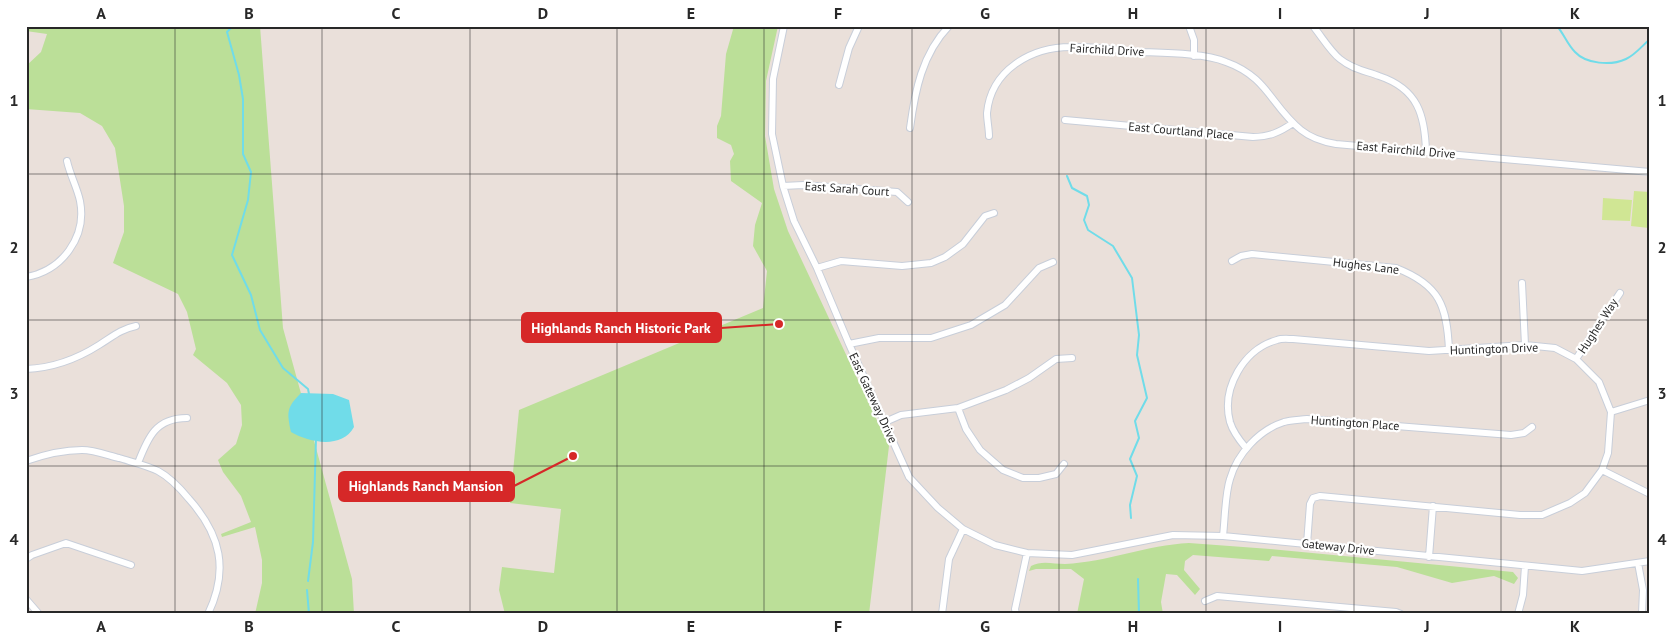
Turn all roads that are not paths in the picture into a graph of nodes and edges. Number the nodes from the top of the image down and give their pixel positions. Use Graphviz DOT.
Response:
graph roads {
  1 [pos="784,26"];
  2 [pos="860,26"];
  3 [pos="949,26"];
  4 [pos="1189,26"];
  5 [pos="1313,26"];
  6 [pos="1194,56"];
  7 [pos="839,85"];
  8 [pos="1065,120"];
  9 [pos="1293,123"];
  10 [pos="910,128"];
  11 [pos="989,136"];
  12 [pos="1426,152"];
  13 [pos="68,160"];
  14 [pos="1650,172"];
  15 [pos="783,186"];
  16 [pos="908,202"];
  17 [pos="994,213"];
  18 [pos="1232,261"];
  19 [pos="1053,262"];
  20 [pos="817,268"];
  21 [pos="26,277"];
  22 [pos="1522,283"];
  23 [pos="1620,293"];
  24 [pos="136,326"];
  25 [pos="849,344"];
  26 [pos="1525,345"];
  27 [pos="1449,350"];
  28 [pos="1072,358"];
  29 [pos="1576,359"];
  30 [pos="26,369"];
  31 [pos="1650,400"];
  32 [pos="958,408"];
  33 [pos="1611,412"];
  34 [pos="187,418"];
  35 [pos="885,422"];
  36 [pos="1532,426"];
  37 [pos="1246,448"];
  38 [pos="26,461"];
  39 [pos="138,463"];
  40 [pos="1064,464"];
  41 [pos="1602,470"];
  42 [pos="1650,494"];
  43 [pos="1433,506"];
  44 [pos="963,529"];
  45 [pos="1223,536"];
  46 [pos="1306,544"];
  47 [pos="1027,553"];
  48 [pos="1429,557"];
  49 [pos="26,559"];
  50 [pos="1650,561"];
  51 [pos="1638,563"];
  52 [pos="131,565"];
  53 [pos="1525,566"];
  54 [pos="26,599"];
  55 [pos="1205,600"];
  56 [pos="39,614"];
  57 [pos="208,614"];
  58 [pos="942,614"];
  59 [pos="1016,614"];
  60 [pos="1400,614"];
  61 [pos="1518,614"];
  62 [pos="1642,614"];
  1 -- 15 [label="street"];
  2 -- 7 [label="street"];
  3 -- 10 [label="street"];
  4 -- 6 [label="street"];
  5 -- 12 [label="street"];
  6 -- 9 [label="street, East Fairchild Drive"];
  6 -- 11 [label="street, Fairchild Drive"];
  8 -- 9 [label="street, East Courtland Place"];
  9 -- 12 [label="street, East Fairchild Drive"];
  12 -- 14 [label="street, East Fairchild Drive"];
  13 -- 21 [label="street"];
  15 -- 16 [label="street, East Sarah Court"];
  15 -- 20 [label="street, East Gateway Drive"];
  17 -- 20 [label="street"];
  18 -- 27 [label="street, Hughes Lane"];
  19 -- 25 [label="street"];
  20 -- 25 [label="street, East Gateway Drive"];
  22 -- 26 [label="street"];
  23 -- 29 [label="street, Hughes Way"];
  24 -- 30 [label="street"];
  25 -- 35 [label="street, East Gateway Drive"];
  26 -- 27 [label="street, Huntington Drive"];
  26 -- 29 [label="street, Huntington Drive"];
  27 -- 37 [label="street, Huntington Drive"];
  28 -- 32 [label="street"];
  29 -- 33 [label="street, Huntington Drive"];
  31 -- 33 [label="street"];
  32 -- 35 [label="street"];
  32 -- 40 [label="street"];
  33 -- 41 [label="street, Huntington Drive"];
  34 -- 39 [label="street"];
  35 -- 44 [label="street, East Gateway Drive"];
  36 -- 37 [label="street, Huntington Place"];
  37 -- 45 [label="street, Huntington Place"];
  38 -- 39 [label="street"];
  39 -- 57 [label="street"];
  41 -- 42 [label="street"];
  41 -- 43 [label="street, Huntington Drive"];
  43 -- 46 [label="street, Huntington Drive"];
  43 -- 48 [label="street"];
  44 -- 47 [label="street, East Gateway Drive"];
  44 -- 58 [label="street"];
  45 -- 46 [label="street, Gateway Drive"];
  45 -- 47 [label="street, Gateway Drive"];
  46 -- 48 [label="street, Gateway Drive"];
  47 -- 59 [label="street"];
  48 -- 53 [label="street, Gateway Drive"];
  49 -- 52 [label="street"];
  50 -- 51 [label="street, Gateway Drive"];
  51 -- 53 [label="street, Gateway Drive"];
  51 -- 62 [label="street"];
  53 -- 61 [label="street"];
  54 -- 56 [label="street"];
  55 -- 60 [label="street"];
}
